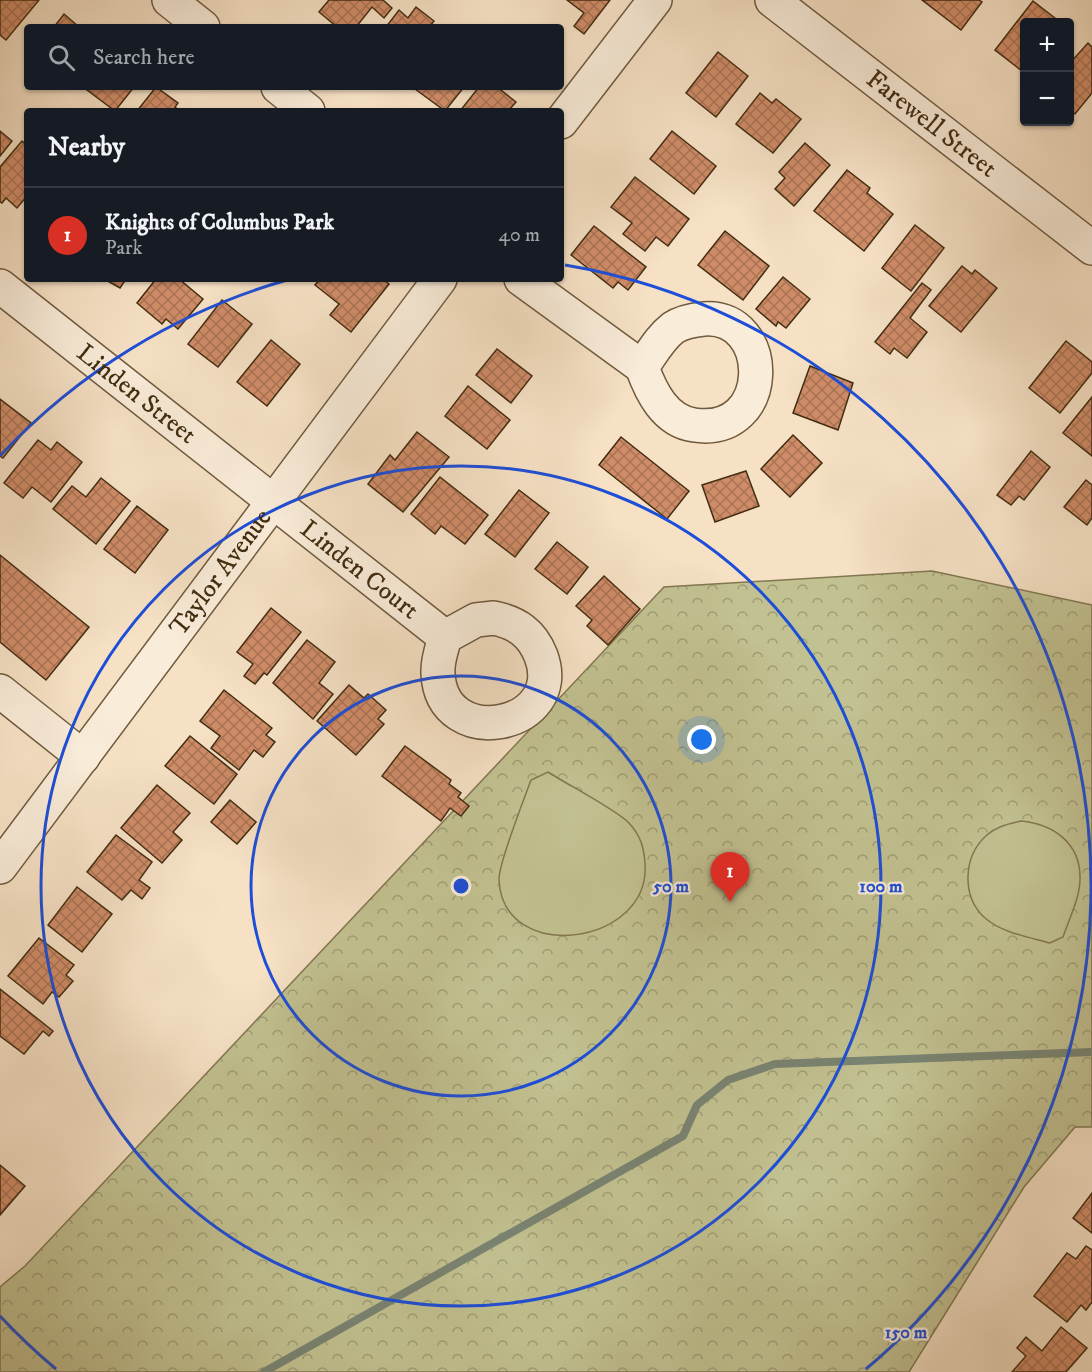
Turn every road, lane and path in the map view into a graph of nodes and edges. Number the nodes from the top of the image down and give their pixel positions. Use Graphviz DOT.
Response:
graph roads {
  1 [pos="170,0"];
  2 [pos="656,0"];
  3 [pos="772,0"];
  4 [pos="199,24"];
  5 [pos="282,90"];
  6 [pos="304,108"];
  7 [pos="564,118"];
  8 [pos="1092,248"];
  9 [pos="438,282"];
  10 [pos="525,282"];
  11 [pos="0,286"];
  12 [pos="642,367"];
  13 [pos="273,500"];
  14 [pos="445,637"];
  15 [pos="0,691"];
  16 [pos="83,758"];
  17 [pos="0,867"];
  1 -- 4 [label="street"];
  2 -- 7 [label="street"];
  3 -- 8 [label="street, Farewell Street"];
  5 -- 6 [label="street"];
  9 -- 13 [label="street, Taylor Avenue"];
  10 -- 12 [label="street"];
  11 -- 13 [label="street, Linden Street"];
  13 -- 14 [label="street, Linden Court"];
  13 -- 16 [label="street, Taylor Avenue"];
  15 -- 16 [label="street"];
  16 -- 17 [label="street, Taylor Avenue"];
}
